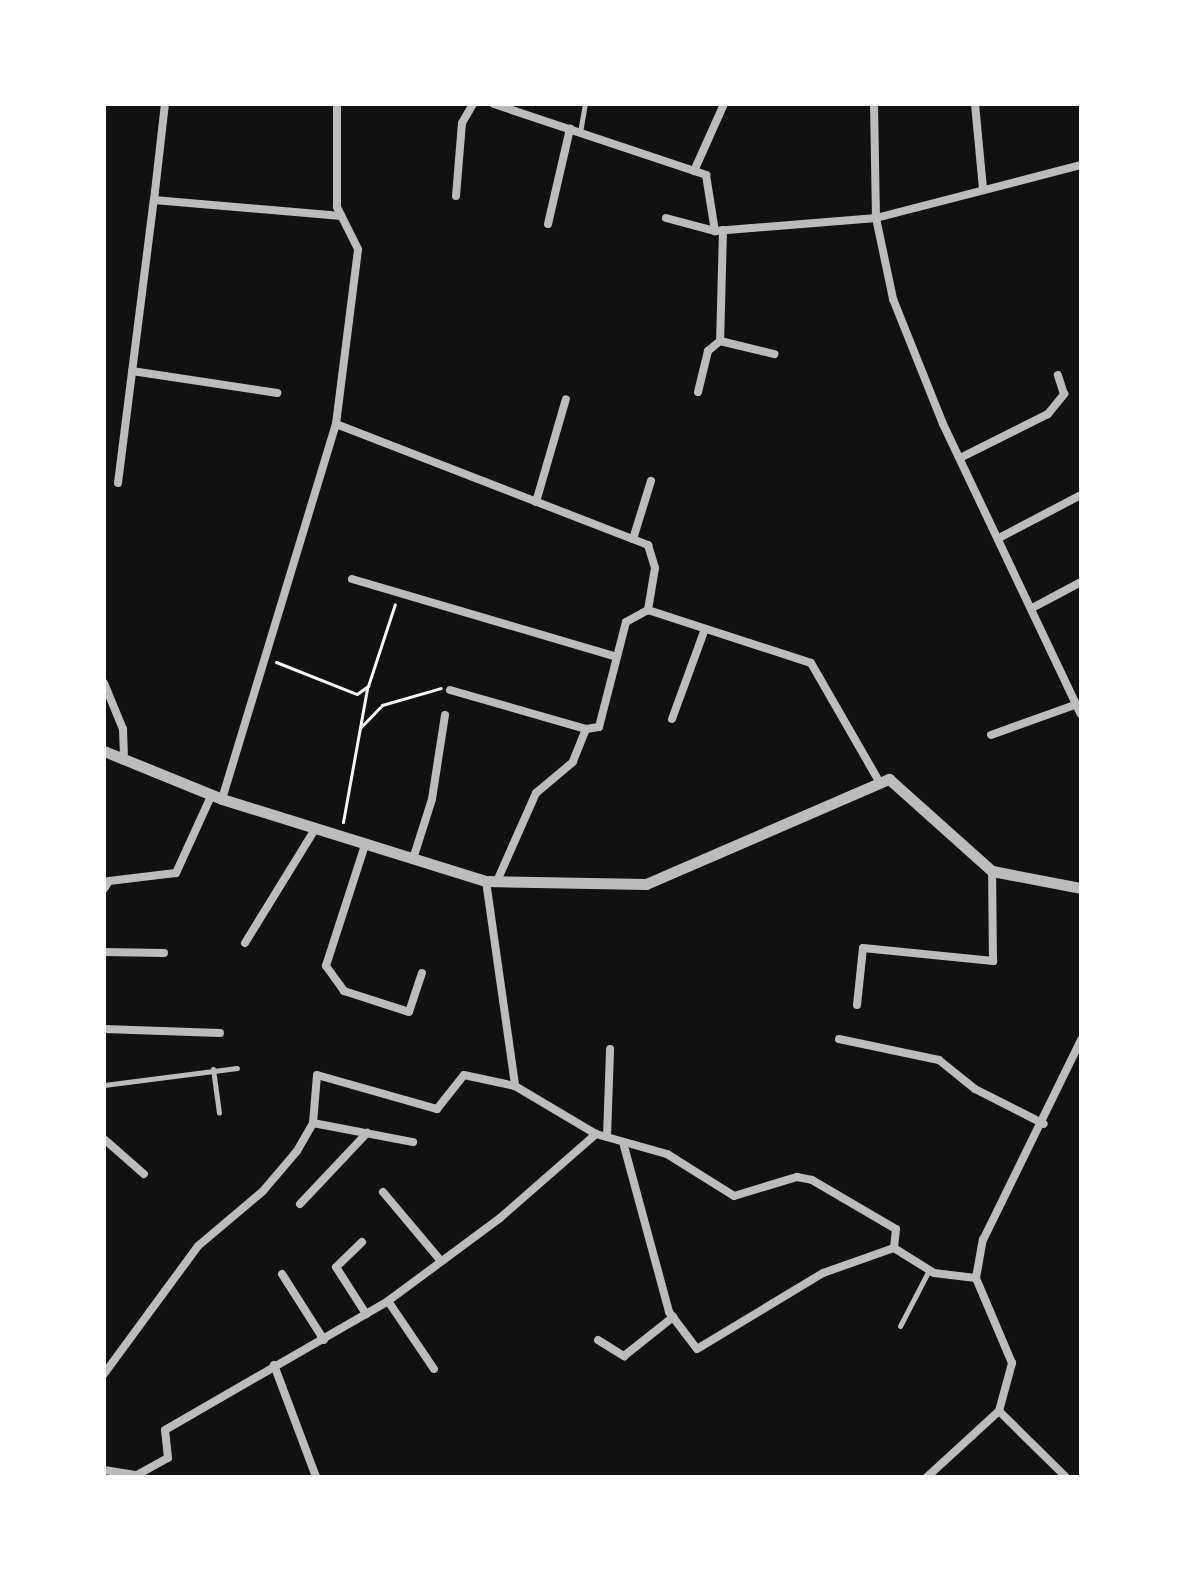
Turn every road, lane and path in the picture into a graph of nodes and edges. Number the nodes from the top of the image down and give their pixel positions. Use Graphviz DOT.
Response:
graph roads {
  1 [pos="165,104"];
  2 [pos="337,104"];
  3 [pos="473,104"];
  4 [pos="494,104"];
  5 [pos="585,104"];
  6 [pos="724,104"];
  7 [pos="874,104"];
  8 [pos="975,104"];
  9 [pos="525,109"];
  10 [pos="570,129"];
  11 [pos="580,132"];
  12 [pos="1081,165"];
  13 [pos="694,171"];
  14 [pos="983,189"];
  15 [pos="456,196"];
  16 [pos="154,200"];
  17 [pos="341,216"];
  18 [pos="666,218"];
  19 [pos="876,218"];
  20 [pos="548,224"];
  21 [pos="719,231"];
  22 [pos="720,341"];
  23 [pos="774,354"];
  24 [pos="132,371"];
  25 [pos="1058,375"];
  26 [pos="698,392"];
  27 [pos="277,393"];
  28 [pos="566,399"];
  29 [pos="336,424"];
  30 [pos="960,458"];
  31 [pos="651,481"];
  32 [pos="118,483"];
  33 [pos="1081,495"];
  34 [pos="536,502"];
  35 [pos="999,538"];
  36 [pos="633,539"];
  37 [pos="352,579"];
  38 [pos="1081,582"];
  39 [pos="397,594"];
  40 [pos="1034,607"];
  41 [pos="648,610"];
  42 [pos="705,629"];
  43 [pos="265,657"];
  44 [pos="617,657"];
  45 [pos="104,683"];
  46 [pos="368,686"];
  47 [pos="450,690"];
  48 [pos="1077,704"];
  49 [pos="1081,714"];
  50 [pos="445,715"];
  51 [pos="672,719"];
  52 [pos="360,728"];
  53 [pos="586,729"];
  54 [pos="991,735"];
  55 [pos="104,751"];
  56 [pos="124,754"];
  57 [pos="880,783"];
  58 [pos="217,796"];
  59 [pos="315,829"];
  60 [pos="340,837"];
  61 [pos="365,845"];
  62 [pos="413,859"];
  63 [pos="992,871"];
  64 [pos="491,881"];
  65 [pos="1081,888"];
  66 [pos="104,889"];
  67 [pos="245,943"];
  68 [pos="104,952"];
  69 [pos="164,953"];
  70 [pos="422,973"];
  71 [pos="857,1005"];
  72 [pos="104,1029"];
  73 [pos="220,1033"];
  74 [pos="839,1039"];
  75 [pos="1081,1040"];
  76 [pos="610,1049"];
  77 [pos="237,1068"];
  78 [pos="213,1069"];
  79 [pos="104,1085"];
  80 [pos="515,1086"];
  81 [pos="219,1113"];
  82 [pos="313,1123"];
  83 [pos="1044,1124"];
  84 [pos="367,1133"];
  85 [pos="596,1134"];
  86 [pos="607,1137"];
  87 [pos="104,1139"];
  88 [pos="413,1142"];
  89 [pos="624,1146"];
  90 [pos="144,1174"];
  91 [pos="383,1192"];
  92 [pos="300,1204"];
  93 [pos="362,1242"];
  94 [pos="894,1248"];
  95 [pos="441,1261"];
  96 [pos="929,1270"];
  97 [pos="282,1274"];
  98 [pos="976,1278"];
  99 [pos="388,1301"];
  100 [pos="366,1314"];
  101 [pos="673,1317"];
  102 [pos="900,1326"];
  103 [pos="324,1340"];
  104 [pos="598,1340"];
  105 [pos="274,1365"];
  106 [pos="434,1369"];
  107 [pos="104,1374"];
  108 [pos="999,1411"];
  109 [pos="104,1470"];
  110 [pos="316,1477"];
  111 [pos="927,1477"];
  112 [pos="1066,1477"];
  1 -- 16 [label="street"];
  2 -- 17 [label="street"];
  3 -- 15 [label="street"];
  4 -- 9 [label="street"];
  5 -- 11 [label="lane"];
  6 -- 13 [label="street"];
  7 -- 19 [label="street"];
  8 -- 14 [label="street"];
  9 -- 10 [label="street"];
  10 -- 11 [label="street"];
  10 -- 20 [label="street"];
  11 -- 13 [label="street"];
  12 -- 14 [label="street"];
  13 -- 21 [label="street"];
  14 -- 19 [label="street"];
  16 -- 17 [label="street"];
  16 -- 24 [label="street"];
  17 -- 29 [label="street"];
  18 -- 21 [label="street"];
  19 -- 21 [label="street"];
  19 -- 30 [label="street"];
  21 -- 22 [label="street"];
  22 -- 23 [label="street"];
  22 -- 26 [label="street"];
  24 -- 27 [label="street"];
  24 -- 32 [label="street"];
  25 -- 30 [label="street"];
  28 -- 34 [label="street"];
  29 -- 34 [label="street"];
  29 -- 43 [label="street"];
  30 -- 35 [label="street"];
  31 -- 36 [label="street"];
  33 -- 35 [label="street"];
  34 -- 36 [label="street"];
  35 -- 40 [label="street"];
  36 -- 41 [label="street"];
  37 -- 39 [label="street"];
  38 -- 40 [label="street"];
  39 -- 44 [label="street"];
  39 -- 46 [label="path"];
  40 -- 48 [label="street"];
  41 -- 42 [label="street"];
  41 -- 44 [label="street"];
  42 -- 51 [label="street"];
  42 -- 57 [label="street"];
  43 -- 46 [label="path"];
  43 -- 58 [label="street"];
  44 -- 53 [label="street"];
  45 -- 56 [label="street"];
  46 -- 52 [label="path"];
  47 -- 52 [label="path"];
  47 -- 53 [label="street"];
  48 -- 49 [label="street"];
  48 -- 54 [label="street"];
  50 -- 62 [label="street"];
  52 -- 60 [label="path"];
  53 -- 64 [label="street"];
  55 -- 56 [label="street"];
  56 -- 58 [label="street"];
  57 -- 63 [label="street"];
  57 -- 64 [label="street"];
  58 -- 59 [label="street"];
  58 -- 66 [label="street"];
  59 -- 60 [label="street"];
  59 -- 67 [label="street"];
  60 -- 61 [label="street"];
  61 -- 62 [label="street"];
  61 -- 70 [label="street"];
  62 -- 64 [label="street"];
  63 -- 65 [label="street"];
  63 -- 71 [label="street"];
  64 -- 80 [label="street"];
  68 -- 69 [label="street"];
  72 -- 73 [label="street"];
  74 -- 83 [label="street"];
  75 -- 83 [label="street"];
  76 -- 86 [label="street"];
  77 -- 78 [label="lane"];
  78 -- 79 [label="lane"];
  78 -- 81 [label="lane"];
  80 -- 82 [label="street"];
  80 -- 85 [label="street"];
  82 -- 84 [label="street"];
  82 -- 107 [label="street"];
  83 -- 98 [label="street"];
  84 -- 88 [label="street"];
  84 -- 92 [label="street"];
  85 -- 86 [label="street"];
  85 -- 95 [label="street"];
  86 -- 89 [label="street"];
  87 -- 90 [label="street"];
  89 -- 94 [label="street"];
  89 -- 101 [label="street"];
  91 -- 95 [label="street"];
  93 -- 100 [label="street"];
  94 -- 96 [label="street"];
  94 -- 101 [label="street"];
  95 -- 99 [label="street"];
  96 -- 98 [label="street"];
  96 -- 102 [label="lane"];
  97 -- 103 [label="street"];
  98 -- 108 [label="street"];
  99 -- 100 [label="street"];
  99 -- 106 [label="street"];
  100 -- 103 [label="street"];
  101 -- 104 [label="street"];
  103 -- 105 [label="street"];
  105 -- 109 [label="street"];
  105 -- 110 [label="street"];
  108 -- 111 [label="street"];
  108 -- 112 [label="street"];
}
